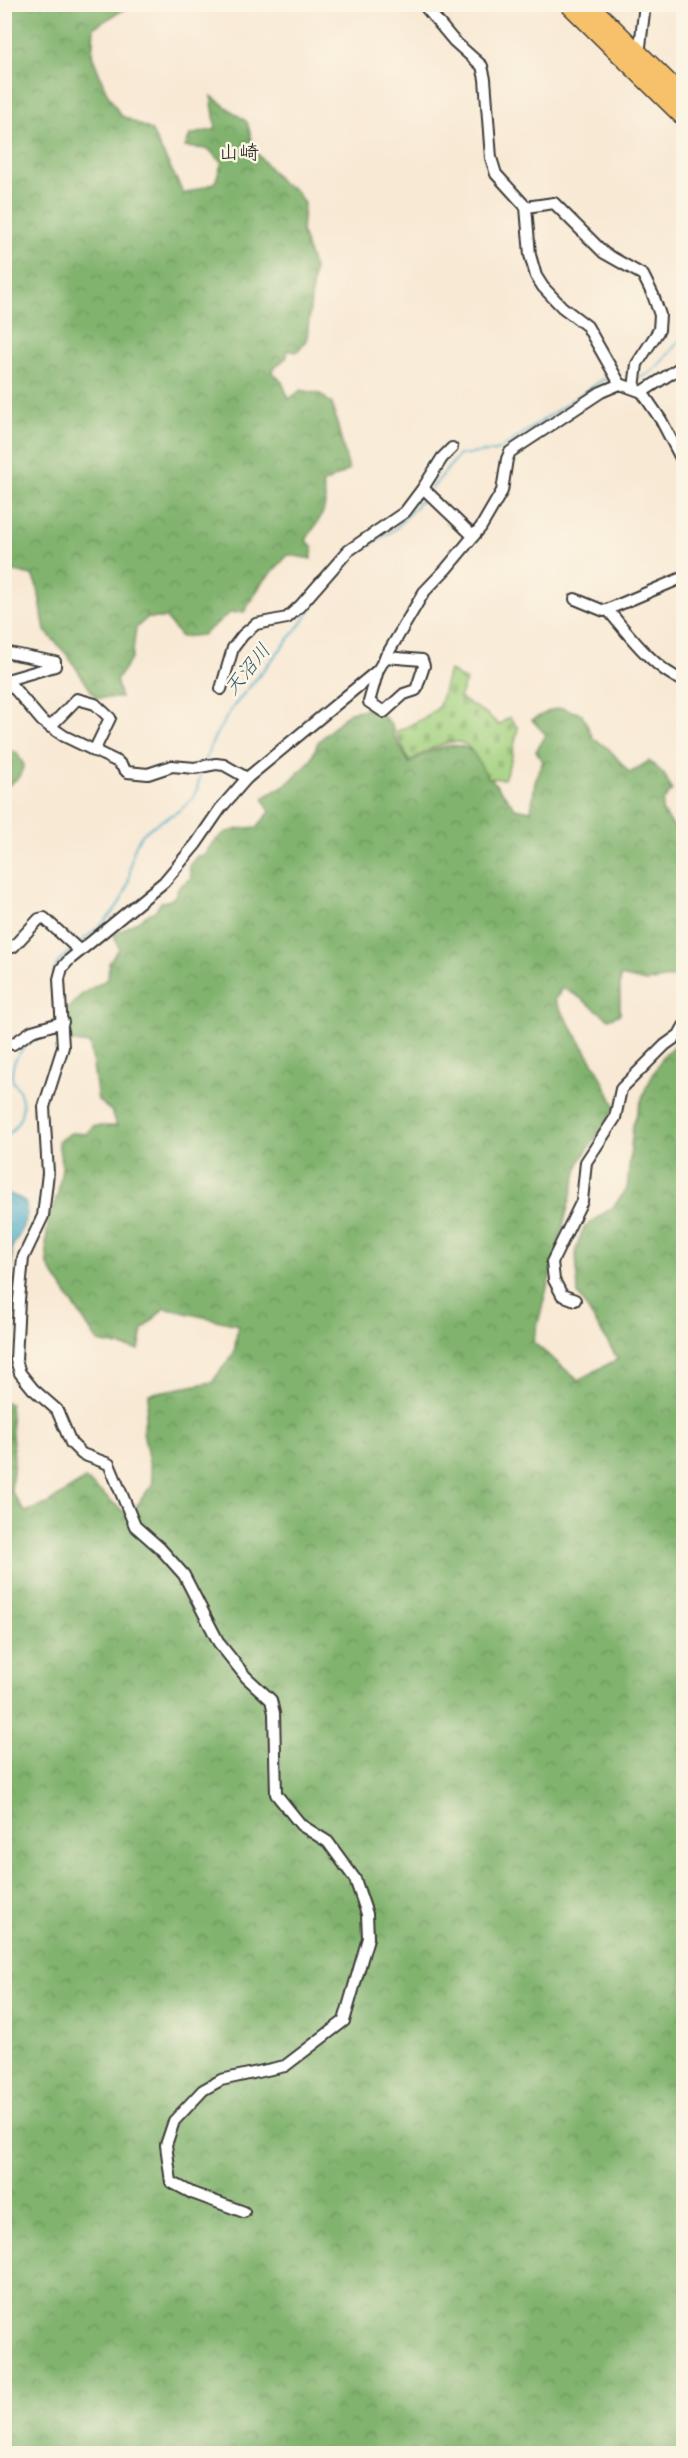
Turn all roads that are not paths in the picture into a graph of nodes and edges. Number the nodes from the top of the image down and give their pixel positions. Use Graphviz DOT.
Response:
graph roads {
  1 [pos="569,4"];
  2 [pos="588,4"];
  3 [pos="645,4"];
  4 [pos="424,5"];
  5 [pos="637,62"];
  6 [pos="684,98"];
  7 [pos="684,117"];
  8 [pos="526,207"];
  9 [pos="684,366"];
  10 [pos="620,384"];
  11 [pos="638,390"];
  12 [pos="452,448"];
  13 [pos="684,464"];
  14 [pos="423,488"];
  15 [pos="473,536"];
  16 [pos="684,577"];
  17 [pos="575,599"];
  18 [pos="608,610"];
  19 [pos="4,652"];
  20 [pos="385,657"];
  21 [pos="378,670"];
  22 [pos="684,681"];
  23 [pos="221,689"];
  24 [pos="50,727"];
  25 [pos="93,751"];
  26 [pos="247,778"];
  27 [pos="4,948"];
  28 [pos="80,951"];
  29 [pos="63,1022"];
  30 [pos="684,1026"];
  31 [pos="4,1041"];
  32 [pos="575,1300"];
  33 [pos="244,2212"];
  1 -- 5 [label="highway"];
  2 -- 5 [label="highway"];
  3 -- 5 [label="street"];
  4 -- 8 [label="street"];
  5 -- 6 [label="highway"];
  5 -- 7 [label="highway"];
  8 -- 10 [label="street"];
  8 -- 11 [label="street"];
  9 -- 11 [label="street"];
  10 -- 11 [label="street"];
  10 -- 15 [label="street"];
  11 -- 13 [label="street"];
  12 -- 14 [label="street"];
  14 -- 15 [label="street"];
  14 -- 23 [label="street"];
  15 -- 20 [label="street"];
  16 -- 18 [label="street"];
  17 -- 18 [label="street"];
  18 -- 22 [label="street"];
  19 -- 24 [label="street"];
  20 -- 21 [label="street"];
  20 -- 21 [label="street"];
  21 -- 26 [label="street"];
  24 -- 25 [label="street"];
  24 -- 25 [label="street"];
  25 -- 26 [label="street"];
  26 -- 28 [label="street"];
  27 -- 28 [label="street"];
  28 -- 29 [label="street"];
  29 -- 31 [label="street"];
  29 -- 33 [label="street"];
  30 -- 32 [label="street"];
}
